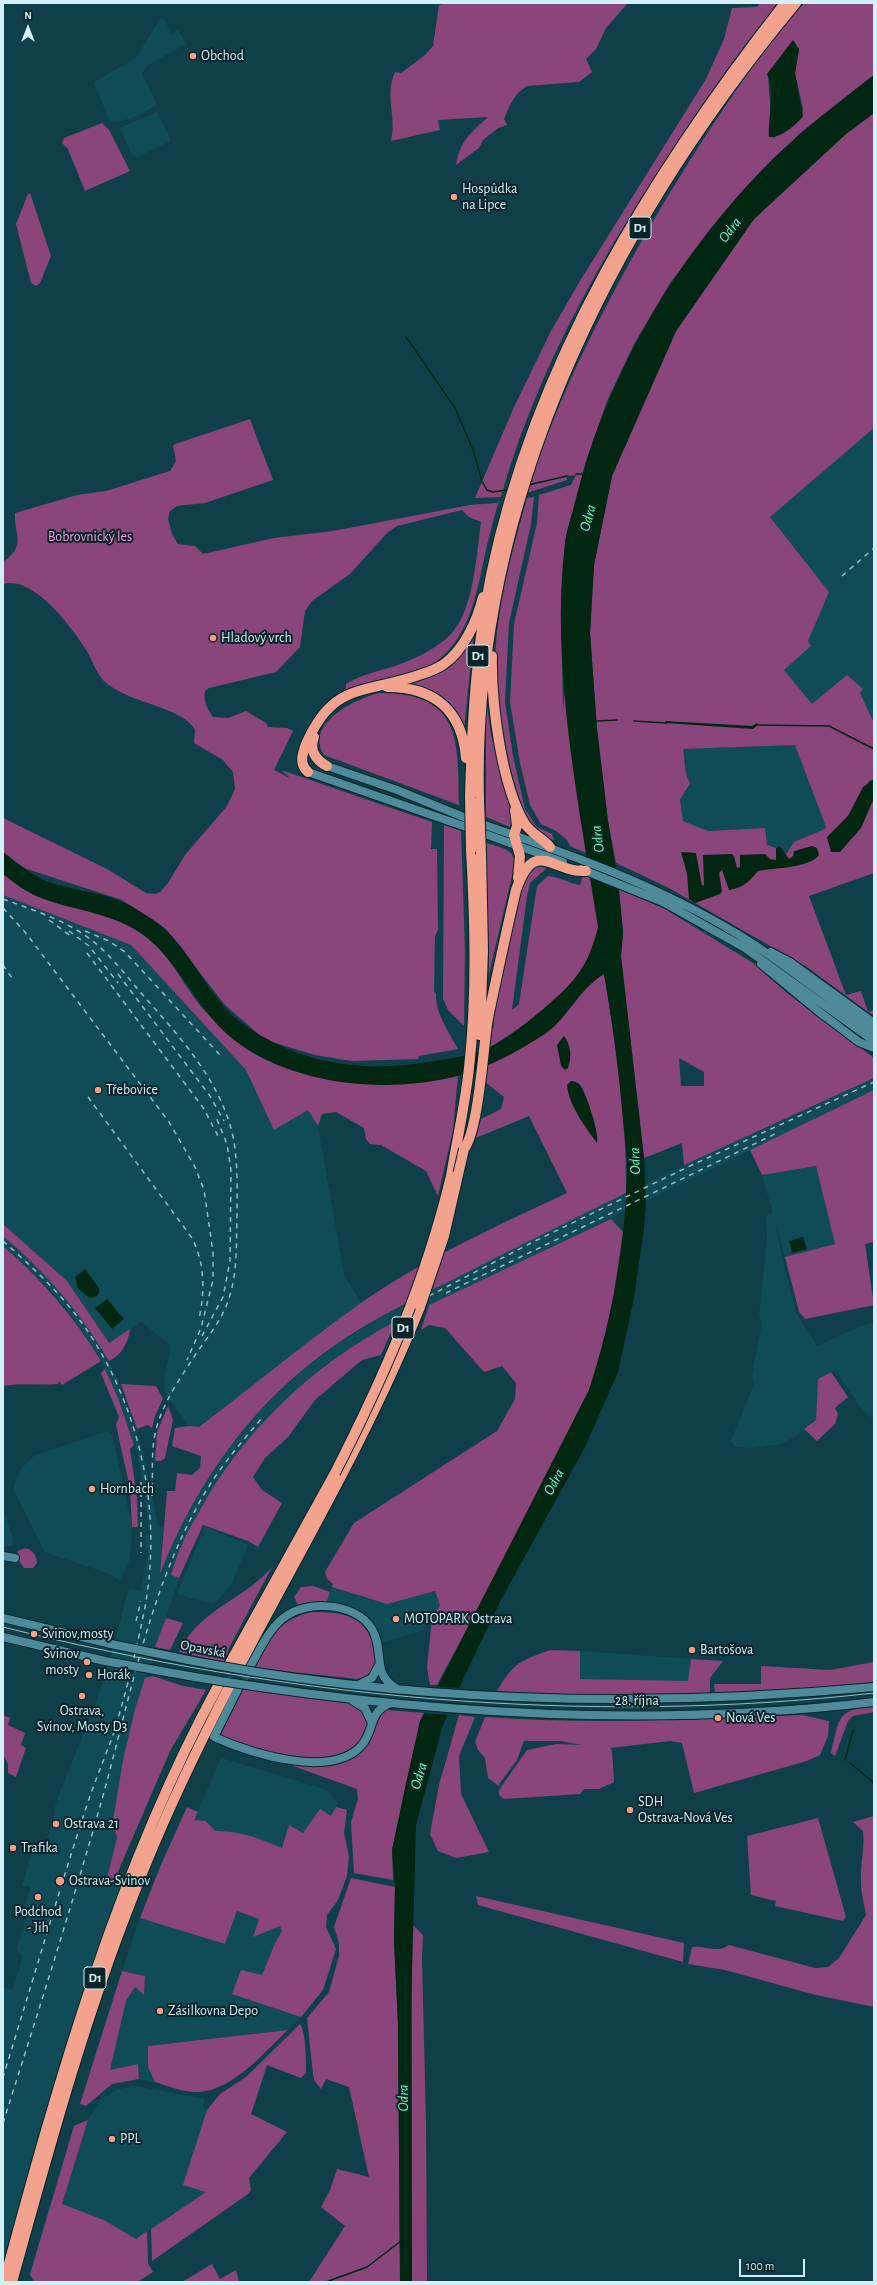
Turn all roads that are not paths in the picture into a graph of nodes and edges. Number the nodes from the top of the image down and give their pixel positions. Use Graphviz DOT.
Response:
graph roads {
  1 [pos="785,3"];
  2 [pos="796,3"];
  3 [pos="521,477"];
  4 [pos="510,516"];
  5 [pos="498,544"];
  6 [pos="502,563"];
  7 [pos="327,766"];
  8 [pos="308,772"];
  9 [pos="509,781"];
  10 [pos="474,799"];
  11 [pos="466,818"];
  12 [pos="485,825"];
  13 [pos="466,827"];
  14 [pos="485,834"];
  15 [pos="514,835"];
  16 [pos="517,845"];
  17 [pos="549,855"];
  18 [pos="586,871"];
  19 [pos="516,890"];
  20 [pos="710,924"];
  21 [pos="741,936"];
  22 [pos="745,948"];
  23 [pos="836,1009"];
  24 [pos="481,1016"];
  25 [pos="874,1023"];
  26 [pos="874,1032"];
  27 [pos="874,1041"];
  28 [pos="874,1048"];
  29 [pos="339,1475"];
  30 [pos="3,1556"];
  31 [pos="15,1558"];
  32 [pos="3,1618"];
  33 [pos="3,1637"];
  34 [pos="379,1660"];
  35 [pos="244,1667"];
  36 [pos="356,1685"];
  37 [pos="218,1686"];
  38 [pos="874,1687"];
  39 [pos="234,1688"];
  40 [pos="400,1690"];
  41 [pos="347,1699"];
  42 [pos="874,1702"];
  43 [pos="390,1703"];
  44 [pos="400,1704"];
  45 [pos="371,1721"];
  46 [pos="4,2282"];
  47 [pos="12,2282"];
  1 -- 3 [label="highway, D1"];
  2 -- 3 [label="highway, D1"];
  3 -- 4 [label="highway, D1"];
  4 -- 5 [label="highway, D1"];
  4 -- 6 [label="highway, D1"];
  5 -- 8 [label="highway"];
  5 -- 10 [label="highway, D1"];
  6 -- 9 [label="highway"];
  6 -- 10 [label="highway, D1"];
  7 -- 10 [label="highway"];
  7 -- 11 [label="main road"];
  8 -- 13 [label="main road"];
  9 -- 15 [label="highway"];
  9 -- 17 [label="highway"];
  10 -- 24 [label="highway, D1, bridge"];
  12 -- 15 [label="main road"];
  14 -- 16 [label="main road"];
  15 -- 16 [label="highway"];
  15 -- 17 [label="main road"];
  16 -- 17 [label="main road"];
  16 -- 19 [label="highway"];
  17 -- 18 [label="highway"];
  17 -- 19 [label="highway"];
  17 -- 20 [label="main road"];
  18 -- 20 [label="main road"];
  19 -- 24 [label="highway"];
  20 -- 21 [label="main road"];
  20 -- 22 [label="main road"];
  21 -- 23 [label="main road"];
  21 -- 25 [label="main road"];
  22 -- 23 [label="main road"];
  22 -- 28 [label="main road"];
  23 -- 26 [label="main road"];
  23 -- 27 [label="main road"];
  24 -- 29 [label="highway, D1, bridge"];
  24 -- 29 [label="highway, D1, bridge"];
  29 -- 35 [label="highway, D1"];
  30 -- 31 [label="main road"];
  32 -- 35 [label="main road, Opavská, bridge"];
  33 -- 41 [label="main road, Opavská, bridge"];
  34 -- 35 [label="main road"];
  34 -- 36 [label="main road"];
  34 -- 40 [label="main road"];
  35 -- 36 [label="main road, Opavská"];
  36 -- 40 [label="main road, Opavská"];
  37 -- 46 [label="highway, D1"];
  38 -- 40 [label="main road, 28. října"];
  39 -- 45 [label="main road"];
  39 -- 47 [label="highway, D1"];
  41 -- 43 [label="main road, Opavská"];
  41 -- 45 [label="main road"];
  42 -- 44 [label="main road, 28. října"];
  43 -- 44 [label="main road, Opavská"];
  43 -- 45 [label="main road"];
}
